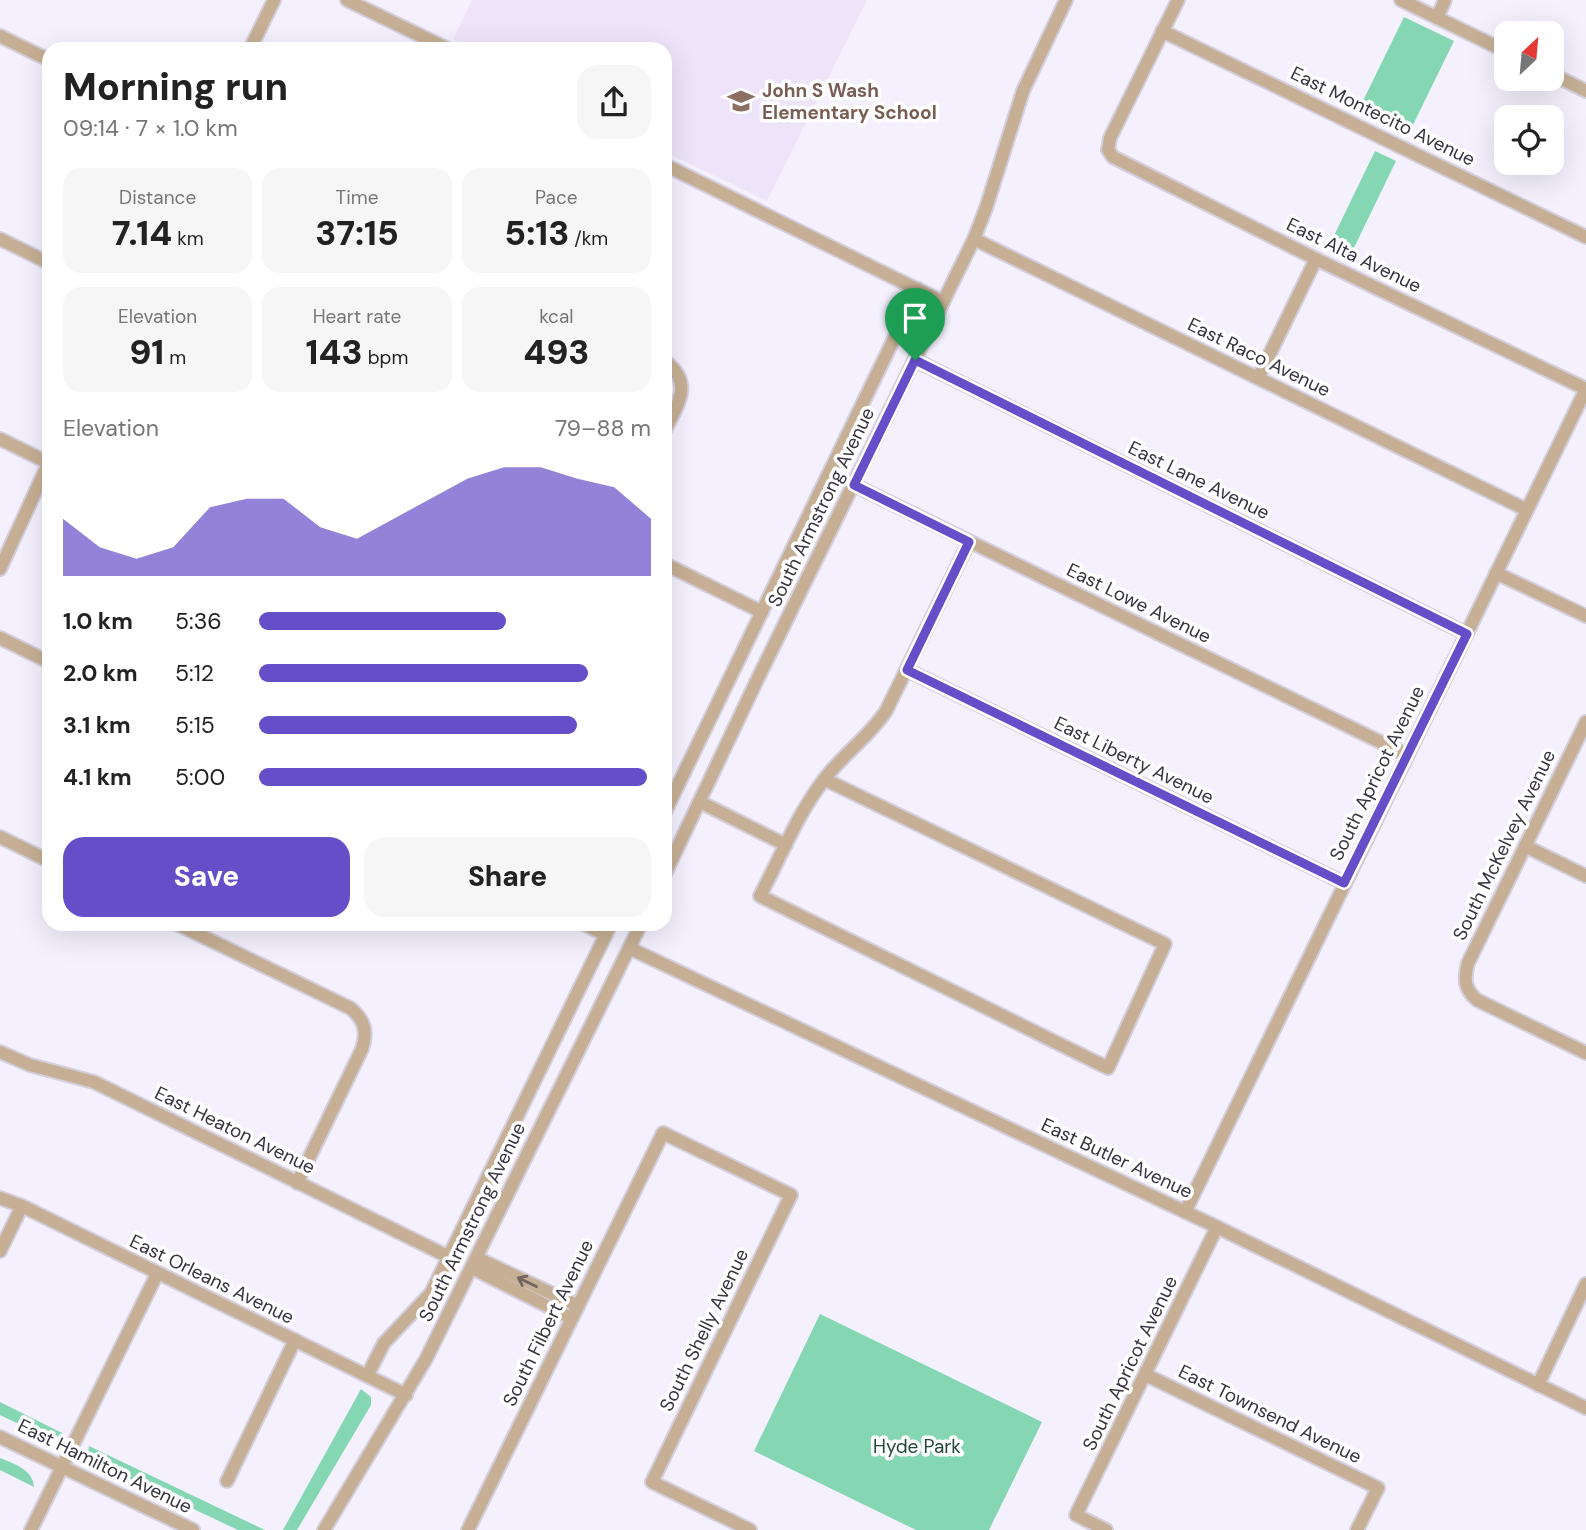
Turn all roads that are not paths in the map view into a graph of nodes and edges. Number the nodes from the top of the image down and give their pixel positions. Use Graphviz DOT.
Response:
graph roads {
  1 [pos="274,0"];
  2 [pos="347,0"];
  3 [pos="1066,0"];
  4 [pos="1178,0"];
  5 [pos="1401,0"];
  6 [pos="1445,0"];
  7 [pos="1437,18"];
  8 [pos="1163,31"];
  9 [pos="0,36"];
  10 [pos="253,42"];
  11 [pos="434,42"];
  12 [pos="1494,46"];
  13 [pos="42,57"];
  14 [pos="1564,80"];
  15 [pos="1586,91"];
  16 [pos="672,168"];
  17 [pos="1586,237"];
  18 [pos="0,239"];
  19 [pos="974,239"];
  20 [pos="1316,259"];
  21 [pos="42,260"];
  22 [pos="918,289"];
  23 [pos="943,302"];
  24 [pos="915,360"];
  25 [pos="672,368"];
  26 [pos="1258,378"];
  27 [pos="1586,389"];
  28 [pos="672,416"];
  29 [pos="0,439"];
  30 [pos="42,459"];
  31 [pos="42,477"];
  32 [pos="854,485"];
  33 [pos="1527,510"];
  34 [pos="969,542"];
  35 [pos="672,567"];
  36 [pos="0,569"];
  37 [pos="1496,573"];
  38 [pos="762,612"];
  39 [pos="1586,616"];
  40 [pos="1467,634"];
  41 [pos="0,638"];
  42 [pos="42,659"];
  43 [pos="907,670"];
  44 [pos="1586,722"];
  45 [pos="1407,755"];
  46 [pos="824,779"];
  47 [pos="672,798"];
  48 [pos="700,802"];
  49 [pos="0,837"];
  50 [pos="786,845"];
  51 [pos="1525,846"];
  52 [pos="42,858"];
  53 [pos="672,860"];
  54 [pos="1586,876"];
  55 [pos="1344,883"];
  56 [pos="191,931"];
  57 [pos="608,931"];
  58 [pos="637,931"];
  59 [pos="629,947"];
  60 [pos="0,1052"];
  61 [pos="1586,1053"];
  62 [pos="663,1133"];
  63 [pos="297,1183"];
  64 [pos="0,1198"];
  65 [pos="22,1206"];
  66 [pos="1185,1212"];
  67 [pos="1217,1227"];
  68 [pos="0,1251"];
  69 [pos="449,1257"];
  70 [pos="475,1263"];
  71 [pos="157,1274"];
  72 [pos="1586,1284"];
  73 [pos="578,1306"];
  74 [pos="571,1318"];
  75 [pos="295,1340"];
  76 [pos="1146,1375"];
  77 [pos="367,1376"];
  78 [pos="1538,1385"];
  79 [pos="406,1395"];
  80 [pos="1586,1408"];
  81 [pos="0,1437"];
  82 [pos="61,1467"];
  83 [pos="227,1481"];
  84 [pos="31,1530"];
  85 [pos="194,1530"];
  86 [pos="324,1530"];
  87 [pos="468,1530"];
  88 [pos="750,1530"];
  89 [pos="1107,1530"];
  90 [pos="1357,1530"];
  1 -- 10 [label="street"];
  2 -- 11 [label="street"];
  3 -- 19 [label="street, South Armstrong Avenue"];
  4 -- 8 [label="street"];
  5 -- 7 [label="street"];
  6 -- 7 [label="street"];
  7 -- 12 [label="street"];
  8 -- 17 [label="street, East Montecito Avenue"];
  8 -- 20 [label="street, East Alta Avenue"];
  9 -- 13 [label="street"];
  14 -- 15 [label="street"];
  16 -- 22 [label="street"];
  18 -- 21 [label="street"];
  19 -- 23 [label="street, South Armstrong Avenue"];
  19 -- 26 [label="street, East Raco Avenue"];
  20 -- 26 [label="street"];
  20 -- 27 [label="street, East Alta Avenue"];
  22 -- 23 [label="street"];
  22 -- 38 [label="street, South Armstrong Avenue"];
  23 -- 24 [label="street, South Armstrong Avenue"];
  24 -- 32 [label="street, South Armstrong Avenue"];
  24 -- 40 [label="street, East Lane Avenue"];
  25 -- 28 [label="street"];
  26 -- 33 [label="street, East Raco Avenue"];
  27 -- 33 [label="street, South Apricot Avenue"];
  29 -- 30 [label="street"];
  31 -- 36 [label="street"];
  32 -- 34 [label="street, East Lowe Avenue"];
  32 -- 48 [label="street, South Armstrong Avenue"];
  33 -- 37 [label="street, South Apricot Avenue"];
  34 -- 43 [label="street"];
  34 -- 45 [label="street, East Lowe Avenue"];
  35 -- 38 [label="street"];
  37 -- 39 [label="street"];
  37 -- 40 [label="street, South Apricot Avenue"];
  38 -- 47 [label="street, South Armstrong Avenue"];
  40 -- 45 [label="street, South Apricot Avenue"];
  41 -- 42 [label="street"];
  43 -- 46 [label="street"];
  43 -- 55 [label="street, East Liberty Avenue"];
  44 -- 51 [label="street, South McKelvey Avenue"];
  45 -- 55 [label="street, South Apricot Avenue"];
  46 -- 50 [label="street"];
  46 -- 50 [label="street"];
  48 -- 50 [label="street"];
  48 -- 53 [label="street, South Armstrong Avenue"];
  49 -- 52 [label="street"];
  51 -- 54 [label="street"];
  51 -- 61 [label="street, South McKelvey Avenue"];
  55 -- 66 [label="street, South Apricot Avenue"];
  56 -- 63 [label="street"];
  57 -- 69 [label="street, South Armstrong Avenue"];
  58 -- 59 [label="street, South Armstrong Avenue"];
  59 -- 66 [label="street, East Butler Avenue"];
  59 -- 70 [label="street, South Armstrong Avenue"];
  60 -- 63 [label="street, East Heaton Avenue"];
  62 -- 73 [label="street, South Filbert Avenue"];
  62 -- 88 [label="street, South Shelly Avenue"];
  63 -- 69 [label="street, East Heaton Avenue"];
  64 -- 65 [label="street, East Orleans Avenue"];
  65 -- 68 [label="street"];
  65 -- 71 [label="street, East Orleans Avenue"];
  66 -- 67 [label="street, East Butler Avenue"];
  67 -- 76 [label="street, South Apricot Avenue"];
  67 -- 78 [label="street, East Butler Avenue"];
  69 -- 77 [label="street, South Armstrong Avenue"];
  73 -- 70 [label="street, one-way"];
  70 -- 74 [label="street"];
  70 -- 79 [label="street, South Armstrong Avenue"];
  71 -- 75 [label="street, East Orleans Avenue"];
  71 -- 82 [label="street"];
  72 -- 78 [label="street"];
  73 -- 74 [label="street, South Filbert Avenue"];
  74 -- 87 [label="street, South Filbert Avenue"];
  75 -- 77 [label="street, East Orleans Avenue"];
  75 -- 83 [label="street"];
  76 -- 89 [label="street, South Apricot Avenue"];
  76 -- 90 [label="street, East Townsend Avenue"];
  77 -- 79 [label="street, East Orleans Avenue"];
  78 -- 80 [label="street, East Butler Avenue"];
  79 -- 86 [label="street, South Armstrong Avenue"];
  81 -- 82 [label="street, East Hamilton Avenue"];
  82 -- 84 [label="street"];
  82 -- 85 [label="street, East Hamilton Avenue"];
}
